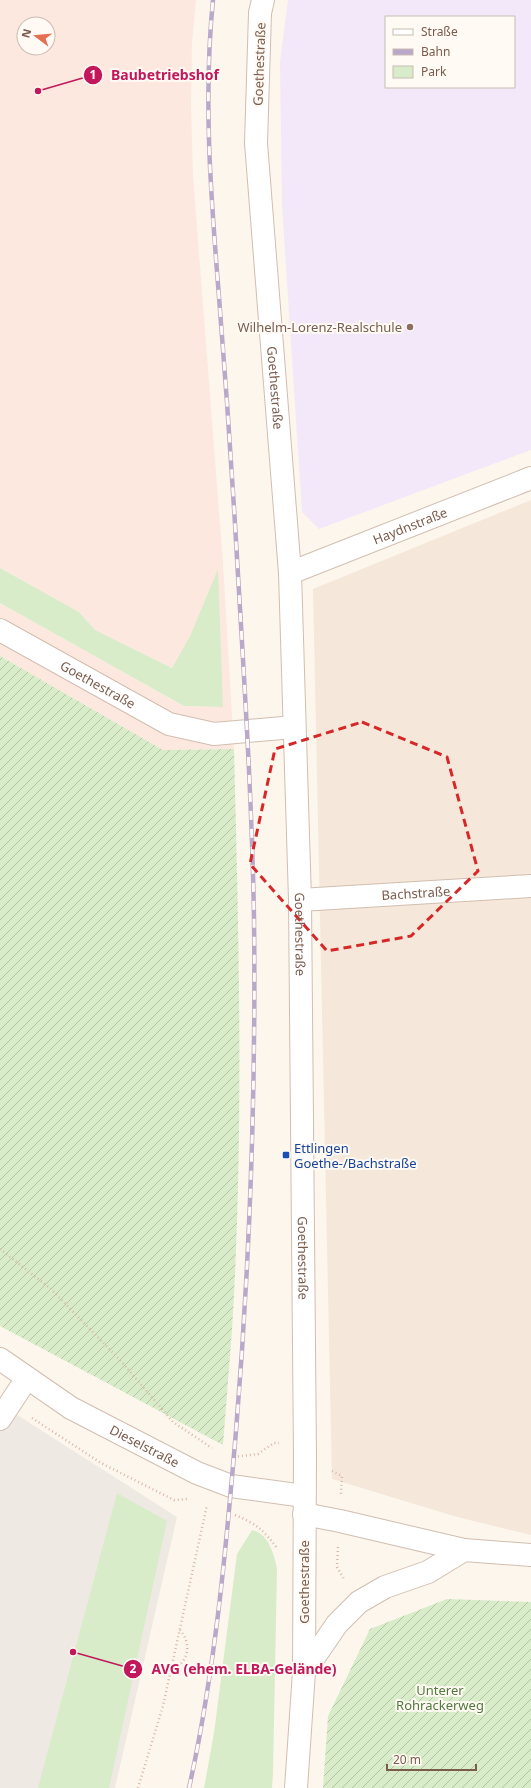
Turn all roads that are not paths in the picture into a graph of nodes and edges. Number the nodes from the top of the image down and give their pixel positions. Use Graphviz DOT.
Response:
graph roads {
  1 [pos="263,0"];
  2 [pos="531,478"];
  3 [pos="290,573"];
  4 [pos="0,630"];
  5 [pos="294,728"];
  6 [pos="531,886"];
  7 [pos="300,900"];
  8 [pos="0,1359"];
  9 [pos="27,1378"];
  10 [pos="5,1411"];
  11 [pos="304,1505"];
  12 [pos="464,1550"];
  13 [pos="531,1555"];
  14 [pos="304,1672"];
  15 [pos="296,1788"];
  1 -- 3 [label="street, Goethestraße"];
  2 -- 3 [label="street, Haydnstraße"];
  3 -- 5 [label="street, Goethestraße"];
  4 -- 5 [label="street, Goethestraße"];
  5 -- 7 [label="street, Goethestraße"];
  6 -- 7 [label="street, Bachstraße"];
  7 -- 11 [label="street, Goethestraße"];
  8 -- 9 [label="street, Dieselstraße"];
  9 -- 10 [label="street"];
  9 -- 11 [label="street, Dieselstraße"];
  11 -- 12 [label="street, Dieselstraße"];
  11 -- 14 [label="street, Goethestraße"];
  12 -- 13 [label="street, Dieselstraße"];
  12 -- 14 [label="street"];
  14 -- 15 [label="street, Goethestraße"];
}
